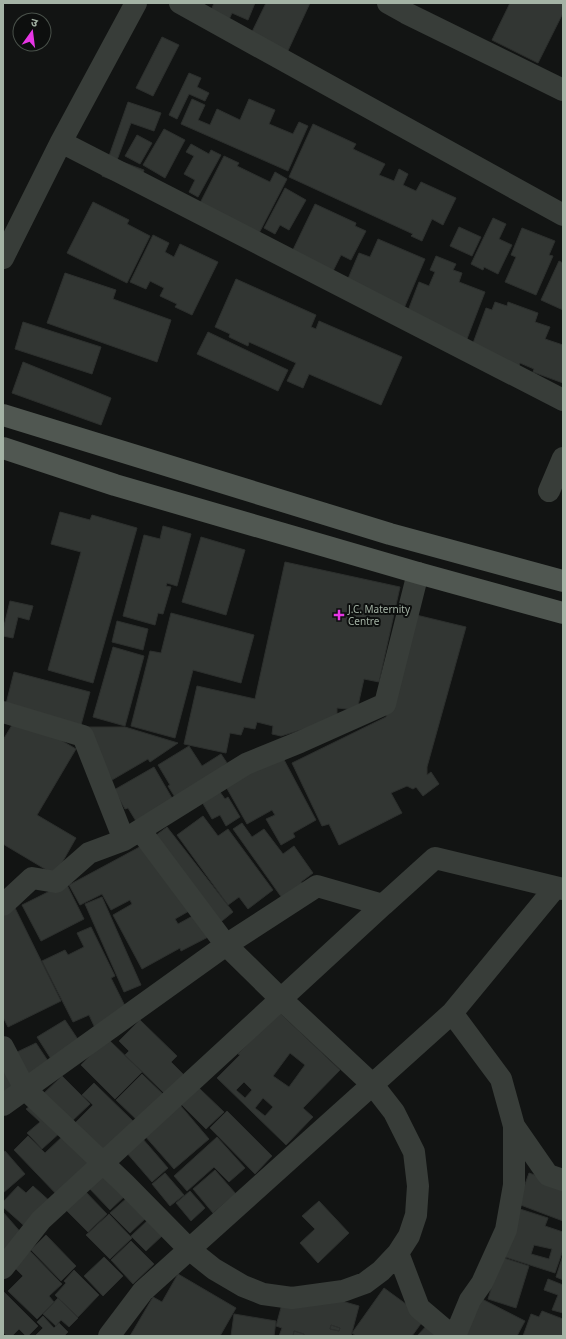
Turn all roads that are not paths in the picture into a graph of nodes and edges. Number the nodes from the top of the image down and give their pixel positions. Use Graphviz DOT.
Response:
graph roads {
  1 [pos="136,3"];
  2 [pos="180,3"];
  3 [pos="402,6"];
  4 [pos="563,90"];
  5 [pos="61,142"];
  6 [pos="563,214"];
  7 [pos="3,258"];
  8 [pos="563,400"];
  9 [pos="3,415"];
  10 [pos="3,448"];
  11 [pos="563,458"];
  12 [pos="549,491"];
  13 [pos="418,573"];
  14 [pos="563,581"];
  15 [pos="563,613"];
  16 [pos="3,712"];
  17 [pos="132,835"];
  18 [pos="559,888"];
  19 [pos="3,905"];
  20 [pos="383,905"];
  21 [pos="226,945"];
  22 [pos="281,999"];
  23 [pos="452,1013"];
  24 [pos="3,1047"];
  25 [pos="373,1084"];
  26 [pos="25,1089"];
  27 [pos="3,1104"];
  28 [pos="514,1126"];
  29 [pos="103,1163"];
  30 [pos="563,1180"];
  31 [pos="189,1249"];
  32 [pos="398,1253"];
  33 [pos="3,1268"];
  34 [pos="118,1332"];
  35 [pos="454,1336"];
  1 -- 5 [label="street"];
  2 -- 6 [label="street"];
  3 -- 4 [label="street"];
  5 -- 7 [label="street"];
  5 -- 8 [label="street"];
  9 -- 14 [label="main road"];
  10 -- 13 [label="main road"];
  11 -- 12 [label="street"];
  13 -- 15 [label="main road"];
  13 -- 17 [label="street"];
  16 -- 17 [label="street"];
  17 -- 19 [label="street"];
  17 -- 21 [label="street"];
  18 -- 20 [label="street"];
  18 -- 23 [label="street"];
  20 -- 21 [label="street"];
  20 -- 22 [label="street"];
  21 -- 22 [label="street"];
  21 -- 26 [label="street"];
  22 -- 25 [label="street"];
  22 -- 29 [label="street"];
  23 -- 25 [label="street"];
  23 -- 28 [label="street"];
  24 -- 26 [label="street"];
  25 -- 31 [label="street"];
  25 -- 32 [label="street"];
  26 -- 27 [label="street"];
  26 -- 29 [label="street"];
  28 -- 30 [label="street"];
  28 -- 35 [label="street"];
  29 -- 31 [label="street"];
  29 -- 33 [label="street"];
  31 -- 32 [label="street"];
  31 -- 34 [label="street"];
  32 -- 35 [label="street"];
}
